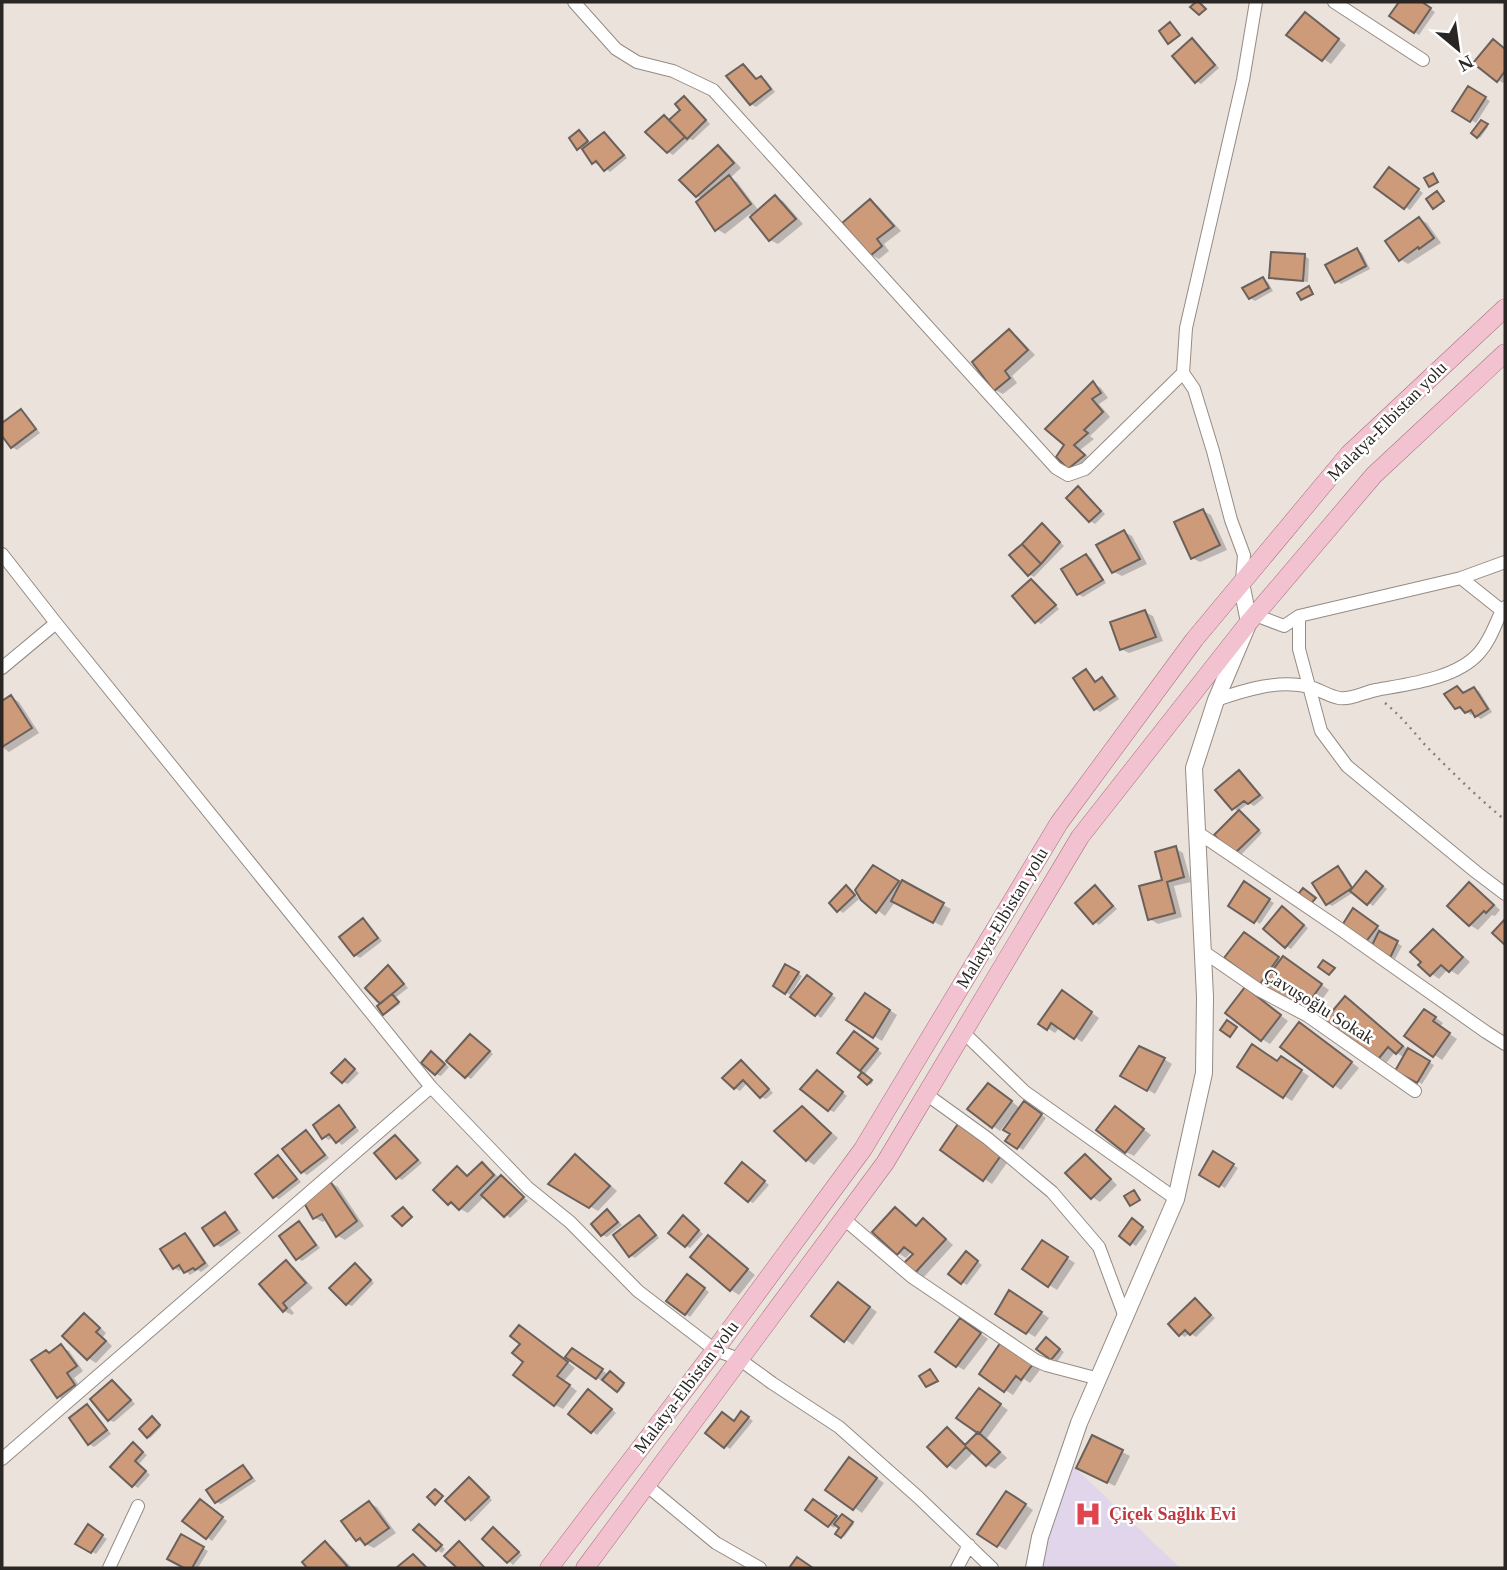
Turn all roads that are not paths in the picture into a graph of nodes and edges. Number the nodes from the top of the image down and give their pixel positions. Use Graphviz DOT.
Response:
graph roads {
  1 [pos="575,2"];
  2 [pos="1256,2"];
  3 [pos="1334,2"];
  4 [pos="1423,60"];
  5 [pos="1505,308"];
  6 [pos="1505,353"];
  7 [pos="1183,373"];
  8 [pos="2,554"];
  9 [pos="1505,562"];
  10 [pos="1461,578"];
  11 [pos="1241,583"];
  12 [pos="1504,610"];
  13 [pos="1299,616"];
  14 [pos="1252,619"];
  15 [pos="56,623"];
  16 [pos="2,668"];
  17 [pos="1310,687"];
  18 [pos="1216,700"];
  19 [pos="1197,832"];
  20 [pos="1505,894"];
  21 [pos="1203,952"];
  22 [pos="963,1032"];
  23 [pos="1505,1044"];
  24 [pos="431,1087"];
  25 [pos="1415,1091"];
  26 [pos="926,1094"];
  27 [pos="1176,1199"];
  28 [pos="844,1219"];
  29 [pos="1125,1317"];
  30 [pos="715,1350"];
  31 [pos="739,1359"];
  32 [pos="1099,1379"];
  33 [pos="2,1459"];
  34 [pos="646,1485"];
  35 [pos="138,1506"];
  36 [pos="969,1545"];
  37 [pos="109,1568"];
  38 [pos="549,1568"];
  39 [pos="585,1568"];
  40 [pos="760,1568"];
  41 [pos="957,1568"];
  42 [pos="992,1568"];
  43 [pos="1034,1568"];
  1 -- 7 [label="street"];
  2 -- 7 [label="street"];
  3 -- 4 [label="street"];
  5 -- 11 [label="main road, Malatya-Elbistan yolu"];
  6 -- 14 [label="main road, Malatya-Elbistan yolu"];
  7 -- 11 [label="street"];
  8 -- 15 [label="street"];
  9 -- 10 [label="street"];
  10 -- 12 [label="street"];
  10 -- 13 [label="street"];
  11 -- 14 [label="street"];
  11 -- 30 [label="main road, Malatya-Elbistan yolu"];
  12 -- 17 [label="street"];
  13 -- 14 [label="street"];
  13 -- 17 [label="street"];
  14 -- 18 [label="street"];
  14 -- 22 [label="main road, Malatya-Elbistan yolu"];
  15 -- 16 [label="street"];
  15 -- 24 [label="street"];
  17 -- 18 [label="street"];
  17 -- 20 [label="street"];
  18 -- 19 [label="street"];
  19 -- 21 [label="street"];
  19 -- 23 [label="street"];
  21 -- 25 [label="street, Çavuşoğlu Sokak"];
  21 -- 27 [label="street"];
  22 -- 26 [label="main road, Malatya-Elbistan yolu"];
  22 -- 27 [label="street"];
  24 -- 30 [label="street"];
  24 -- 33 [label="street"];
  26 -- 28 [label="main road, Malatya-Elbistan yolu"];
  26 -- 29 [label="street"];
  27 -- 29 [label="street"];
  28 -- 31 [label="main road, Malatya-Elbistan yolu"];
  28 -- 32 [label="street"];
  29 -- 32 [label="street"];
  30 -- 31 [label="street"];
  30 -- 38 [label="main road, Malatya-Elbistan yolu"];
  31 -- 34 [label="main road, Malatya-Elbistan yolu"];
  31 -- 36 [label="street"];
  32 -- 43 [label="street"];
  34 -- 39 [label="main road, Malatya-Elbistan yolu"];
  34 -- 40 [label="street"];
  35 -- 37 [label="street"];
  36 -- 41 [label="street"];
  36 -- 42 [label="street"];
}
